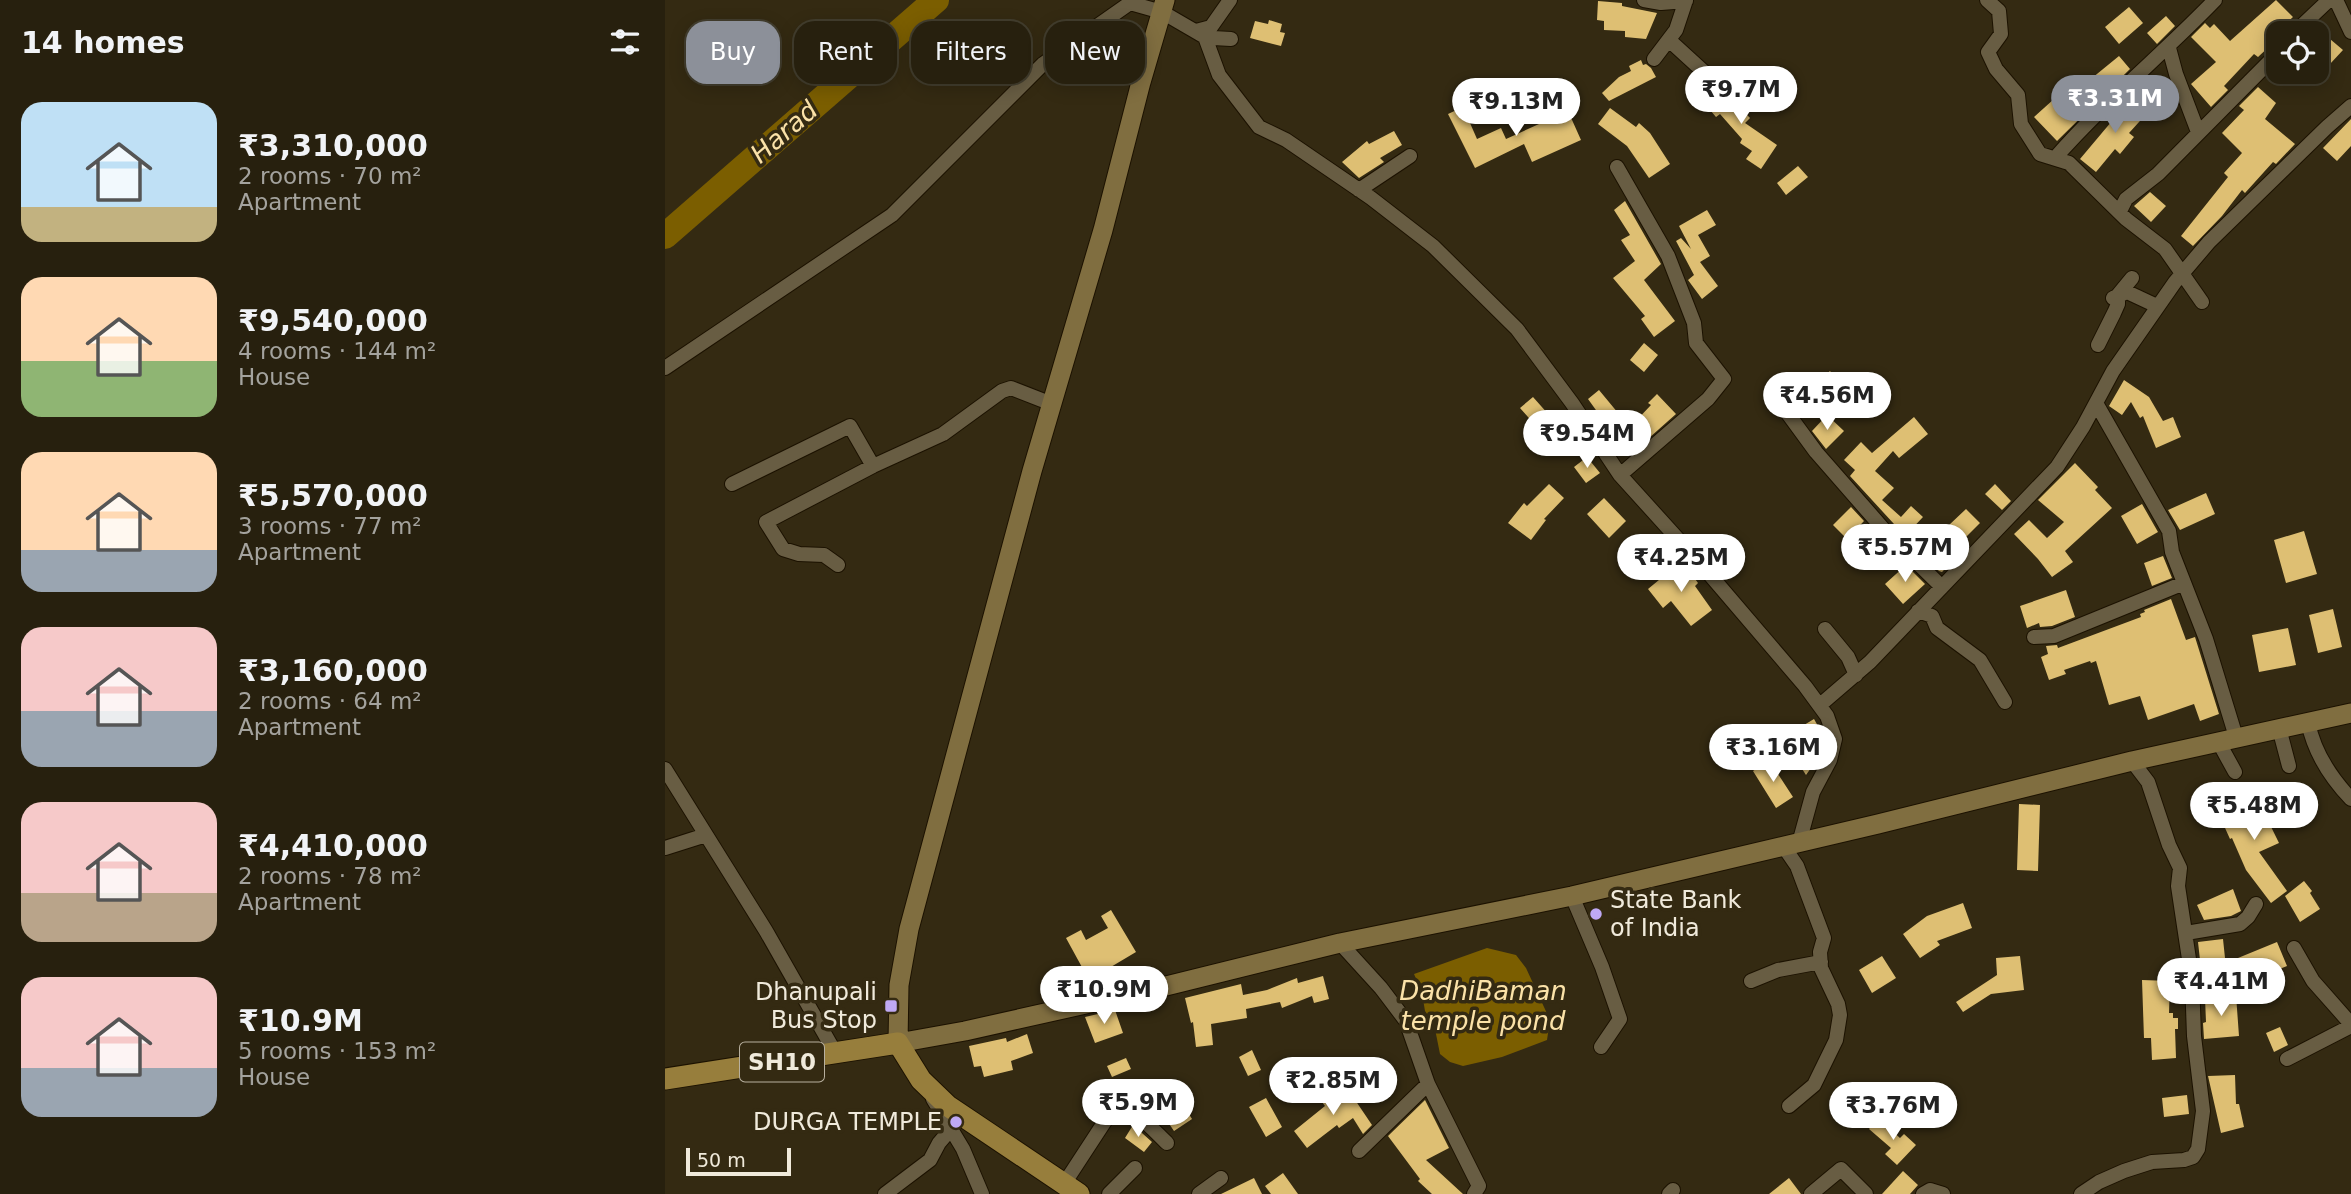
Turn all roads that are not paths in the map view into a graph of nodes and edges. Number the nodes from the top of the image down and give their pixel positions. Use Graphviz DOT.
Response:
graph roads {
  1 [pos="1230,0"];
  2 [pos="1644,0"];
  3 [pos="1987,0"];
  4 [pos="2215,0"];
  5 [pos="2329,0"];
  6 [pos="2336,0"];
  7 [pos="1686,1"];
  8 [pos="1163,6"];
  9 [pos="2307,21"];
  10 [pos="1196,31"];
  11 [pos="2351,32"];
  12 [pos="1231,39"];
  13 [pos="1669,40"];
  14 [pos="2169,48"];
  15 [pos="1654,59"];
  16 [pos="2266,65"];
  17 [pos="1716,83"];
  18 [pos="2350,104"];
  19 [pos="2198,132"];
  20 [pos="1409,156"];
  21 [pos="2055,159"];
  22 [pos="1617,167"];
  23 [pos="1359,190"];
  24 [pos="2120,211"];
  25 [pos="2181,275"];
  26 [pos="2132,278"];
  27 [pos="2113,298"];
  28 [pos="2202,302"];
  29 [pos="2157,306"];
  30 [pos="2098,345"];
  31 [pos="665,368"];
  32 [pos="2096,403"];
  33 [pos="1052,404"];
  34 [pos="1783,407"];
  35 [pos="873,466"];
  36 [pos="1620,475"];
  37 [pos="732,484"];
  38 [pos="838,565"];
  39 [pos="2184,583"];
  40 [pos="1942,587"];
  41 [pos="1918,611"];
  42 [pos="1825,629"];
  43 [pos="2034,637"];
  44 [pos="1856,674"];
  45 [pos="2005,702"];
  46 [pos="1820,705"];
  47 [pos="2351,713"];
  48 [pos="2308,722"];
  49 [pos="2279,728"];
  50 [pos="2227,739"];
  51 [pos="2132,761"];
  52 [pos="2288,766"];
  53 [pos="665,769"];
  54 [pos="2235,772"];
  55 [pos="2351,799"];
  56 [pos="706,835"];
  57 [pos="1792,845"];
  58 [pos="665,848"];
  59 [pos="1572,896"];
  60 [pos="2256,904"];
  61 [pos="2186,933"];
  62 [pos="1340,943"];
  63 [pos="2294,948"];
  64 [pos="1821,962"];
  65 [pos="1751,981"];
  66 [pos="2351,1025"];
  67 [pos="898,1043"];
  68 [pos="1601,1047"];
  69 [pos="836,1054"];
  70 [pos="2287,1059"];
  71 [pos="665,1079"];
  72 [pos="921,1080"];
  73 [pos="1428,1084"];
  74 [pos="1789,1106"];
  75 [pos="951,1129"];
  76 [pos="1167,1143"];
  77 [pos="1359,1151"];
  78 [pos="1135,1168"];
  79 [pos="1221,1178"];
  80 [pos="1072,1189"];
  81 [pos="978,1192"];
  82 [pos="2089,1192"];
  83 [pos="885,1194"];
  84 [pos="1109,1194"];
  85 [pos="1199,1194"];
  86 [pos="1474,1194"];
  87 [pos="1811,1194"];
  88 [pos="1866,1194"];
  89 [pos="1923,1194"];
  90 [pos="1943,1194"];
  1 -- 10 [label="street"];
  2 -- 7 [label="street"];
  3 -- 21 [label="street"];
  4 -- 14 [label="street"];
  5 -- 9 [label="street"];
  6 -- 11 [label="street"];
  7 -- 13 [label="street"];
  8 -- 10 [label="street"];
  8 -- 31 [label="street"];
  8 -- 33 [label="street"];
  10 -- 12 [label="street"];
  10 -- 23 [label="street"];
  13 -- 15 [label="street"];
  13 -- 17 [label="street"];
  14 -- 19 [label="street"];
  14 -- 21 [label="street"];
  16 -- 19 [label="street"];
  18 -- 25 [label="street"];
  19 -- 24 [label="street"];
  20 -- 23 [label="street"];
  21 -- 24 [label="street"];
  22 -- 36 [label="street"];
  23 -- 36 [label="street"];
  24 -- 25 [label="street"];
  25 -- 28 [label="street"];
  25 -- 29 [label="street"];
  26 -- 27 [label="street"];
  27 -- 29 [label="street"];
  27 -- 30 [label="street"];
  29 -- 32 [label="street"];
  32 -- 39 [label="street"];
  32 -- 40 [label="street"];
  33 -- 35 [label="street"];
  33 -- 67 [label="street"];
  34 -- 40 [label="street"];
  35 -- 37 [label="street"];
  35 -- 38 [label="street"];
  36 -- 46 [label="street"];
  39 -- 43 [label="street"];
  39 -- 50 [label="street"];
  40 -- 41 [label="street"];
  41 -- 44 [label="street"];
  41 -- 45 [label="street"];
  42 -- 44 [label="street"];
  44 -- 46 [label="street"];
  46 -- 57 [label="street"];
  47 -- 48 [label="street"];
  48 -- 49 [label="street"];
  48 -- 55 [label="street"];
  49 -- 50 [label="street"];
  49 -- 52 [label="street"];
  50 -- 51 [label="street"];
  50 -- 54 [label="street"];
  51 -- 57 [label="street"];
  51 -- 61 [label="street"];
  53 -- 56 [label="street"];
  56 -- 58 [label="street"];
  56 -- 69 [label="street"];
  57 -- 59 [label="street"];
  57 -- 64 [label="street"];
  59 -- 62 [label="street"];
  59 -- 68 [label="street"];
  60 -- 61 [label="street"];
  61 -- 82 [label="street"];
  62 -- 67 [label="street"];
  62 -- 73 [label="street"];
  63 -- 66 [label="street"];
  64 -- 65 [label="street"];
  64 -- 74 [label="street"];
  66 -- 70 [label="street"];
  67 -- 69 [label="main road, SH10"];
  67 -- 72 [label="main road"];
  69 -- 71 [label="main road, SH10"];
  72 -- 75 [label="street"];
  72 -- 80 [label="main road"];
  73 -- 77 [label="street"];
  73 -- 86 [label="street"];
  75 -- 81 [label="street"];
  75 -- 83 [label="street"];
  76 -- 80 [label="street"];
  78 -- 84 [label="street"];
  79 -- 85 [label="street"];
  87 -- 88 [label="street"];
  89 -- 90 [label="street"];
}
